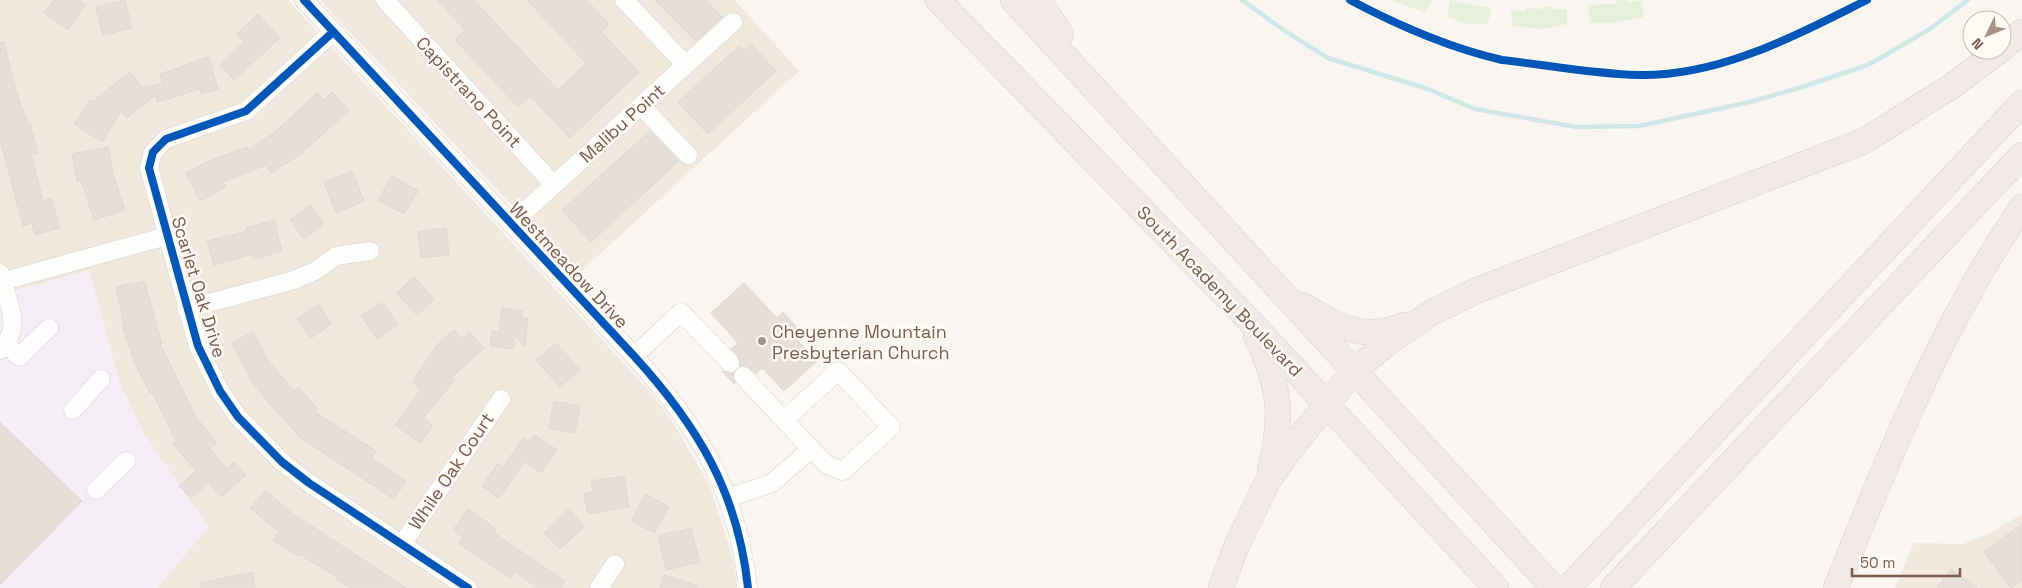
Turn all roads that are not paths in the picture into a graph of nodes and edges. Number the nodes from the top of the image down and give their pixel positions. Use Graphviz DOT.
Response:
graph roads {
  1 [pos="304,0"];
  2 [pos="384,0"];
  3 [pos="624,0"];
  4 [pos="928,0"];
  5 [pos="938,0"];
  6 [pos="1013,0"];
  7 [pos="1038,0"];
  8 [pos="733,22"];
  9 [pos="962,26"];
  10 [pos="333,32"];
  11 [pos="2022,32"];
  12 [pos="2012,40"];
  13 [pos="1986,60"];
  14 [pos="686,66"];
  15 [pos="2022,103"];
  16 [pos="641,106"];
  17 [pos="1121,117"];
  18 [pos="688,155"];
  19 [pos="2022,155"];
  20 [pos="554,185"];
  21 [pos="2022,207"];
  22 [pos="511,224"];
  23 [pos="167,236"];
  24 [pos="370,251"];
  25 [pos="1,279"];
  26 [pos="1282,293"];
  27 [pos="186,309"];
  28 [pos="1429,314"];
  29 [pos="1247,318"];
  30 [pos="49,328"];
  31 [pos="3,347"];
  32 [pos="634,356"];
  33 [pos="730,363"];
  34 [pos="1354,371"];
  35 [pos="743,376"];
  36 [pos="101,379"];
  37 [pos="501,398"];
  38 [pos="1327,402"];
  39 [pos="73,410"];
  40 [pos="784,420"];
  41 [pos="811,449"];
  42 [pos="126,461"];
  43 [pos="1267,483"];
  44 [pos="96,490"];
  45 [pos="727,498"];
  46 [pos="402,544"];
  47 [pos="615,564"];
  48 [pos="1494,586"];
  49 [pos="468,588"];
  50 [pos="599,588"];
  51 [pos="748,588"];
  52 [pos="1220,588"];
  53 [pos="1554,588"];
  54 [pos="1568,588"];
  55 [pos="1613,588"];
  56 [pos="1836,588"];
  1 -- 10 [label="street, Westmeadow Drive"];
  2 -- 20 [label="street, Capistrano Point"];
  3 -- 14 [label="street"];
  4 -- 9 [label="highway"];
  5 -- 9 [label="highway, South Academy Boulevard"];
  6 -- 17 [label="highway"];
  7 -- 17 [label="highway"];
  8 -- 14 [label="street, Malibu Point"];
  9 -- 29 [label="highway, South Academy Boulevard"];
  10 -- 22 [label="street, Westmeadow Drive"];
  10 -- 23 [label="street, Scarlet Oak Drive"];
  11 -- 12 [label="highway"];
  13 -- 28 [label="highway"];
  14 -- 16 [label="street, Malibu Point"];
  15 -- 54 [label="highway"];
  16 -- 18 [label="street"];
  16 -- 20 [label="street, Malibu Point"];
  17 -- 26 [label="highway"];
  19 -- 55 [label="highway"];
  20 -- 22 [label="street, Malibu Point"];
  21 -- 56 [label="highway"];
  22 -- 32 [label="street, Westmeadow Drive"];
  23 -- 25 [label="street"];
  23 -- 27 [label="street, Scarlet Oak Drive"];
  24 -- 27 [label="street"];
  25 -- 31 [label="street"];
  26 -- 28 [label="highway"];
  26 -- 34 [label="highway"];
  27 -- 46 [label="street, Scarlet Oak Drive"];
  28 -- 34 [label="highway"];
  29 -- 38 [label="highway, South Academy Boulevard"];
  29 -- 43 [label="highway"];
  30 -- 31 [label="street"];
  32 -- 33 [label="street"];
  32 -- 45 [label="street, Westmeadow Drive"];
  34 -- 38 [label="highway"];
  34 -- 53 [label="highway"];
  35 -- 40 [label="street"];
  36 -- 39 [label="street"];
  37 -- 46 [label="street, While Oak Court"];
  38 -- 43 [label="highway"];
  38 -- 48 [label="highway, South Academy Boulevard"];
  40 -- 41 [label="street"];
  40 -- 41 [label="street"];
  41 -- 45 [label="street"];
  42 -- 44 [label="street"];
  43 -- 52 [label="highway"];
  45 -- 51 [label="street, Westmeadow Drive"];
  46 -- 49 [label="street, Scarlet Oak Drive"];
  47 -- 50 [label="street"];
}
